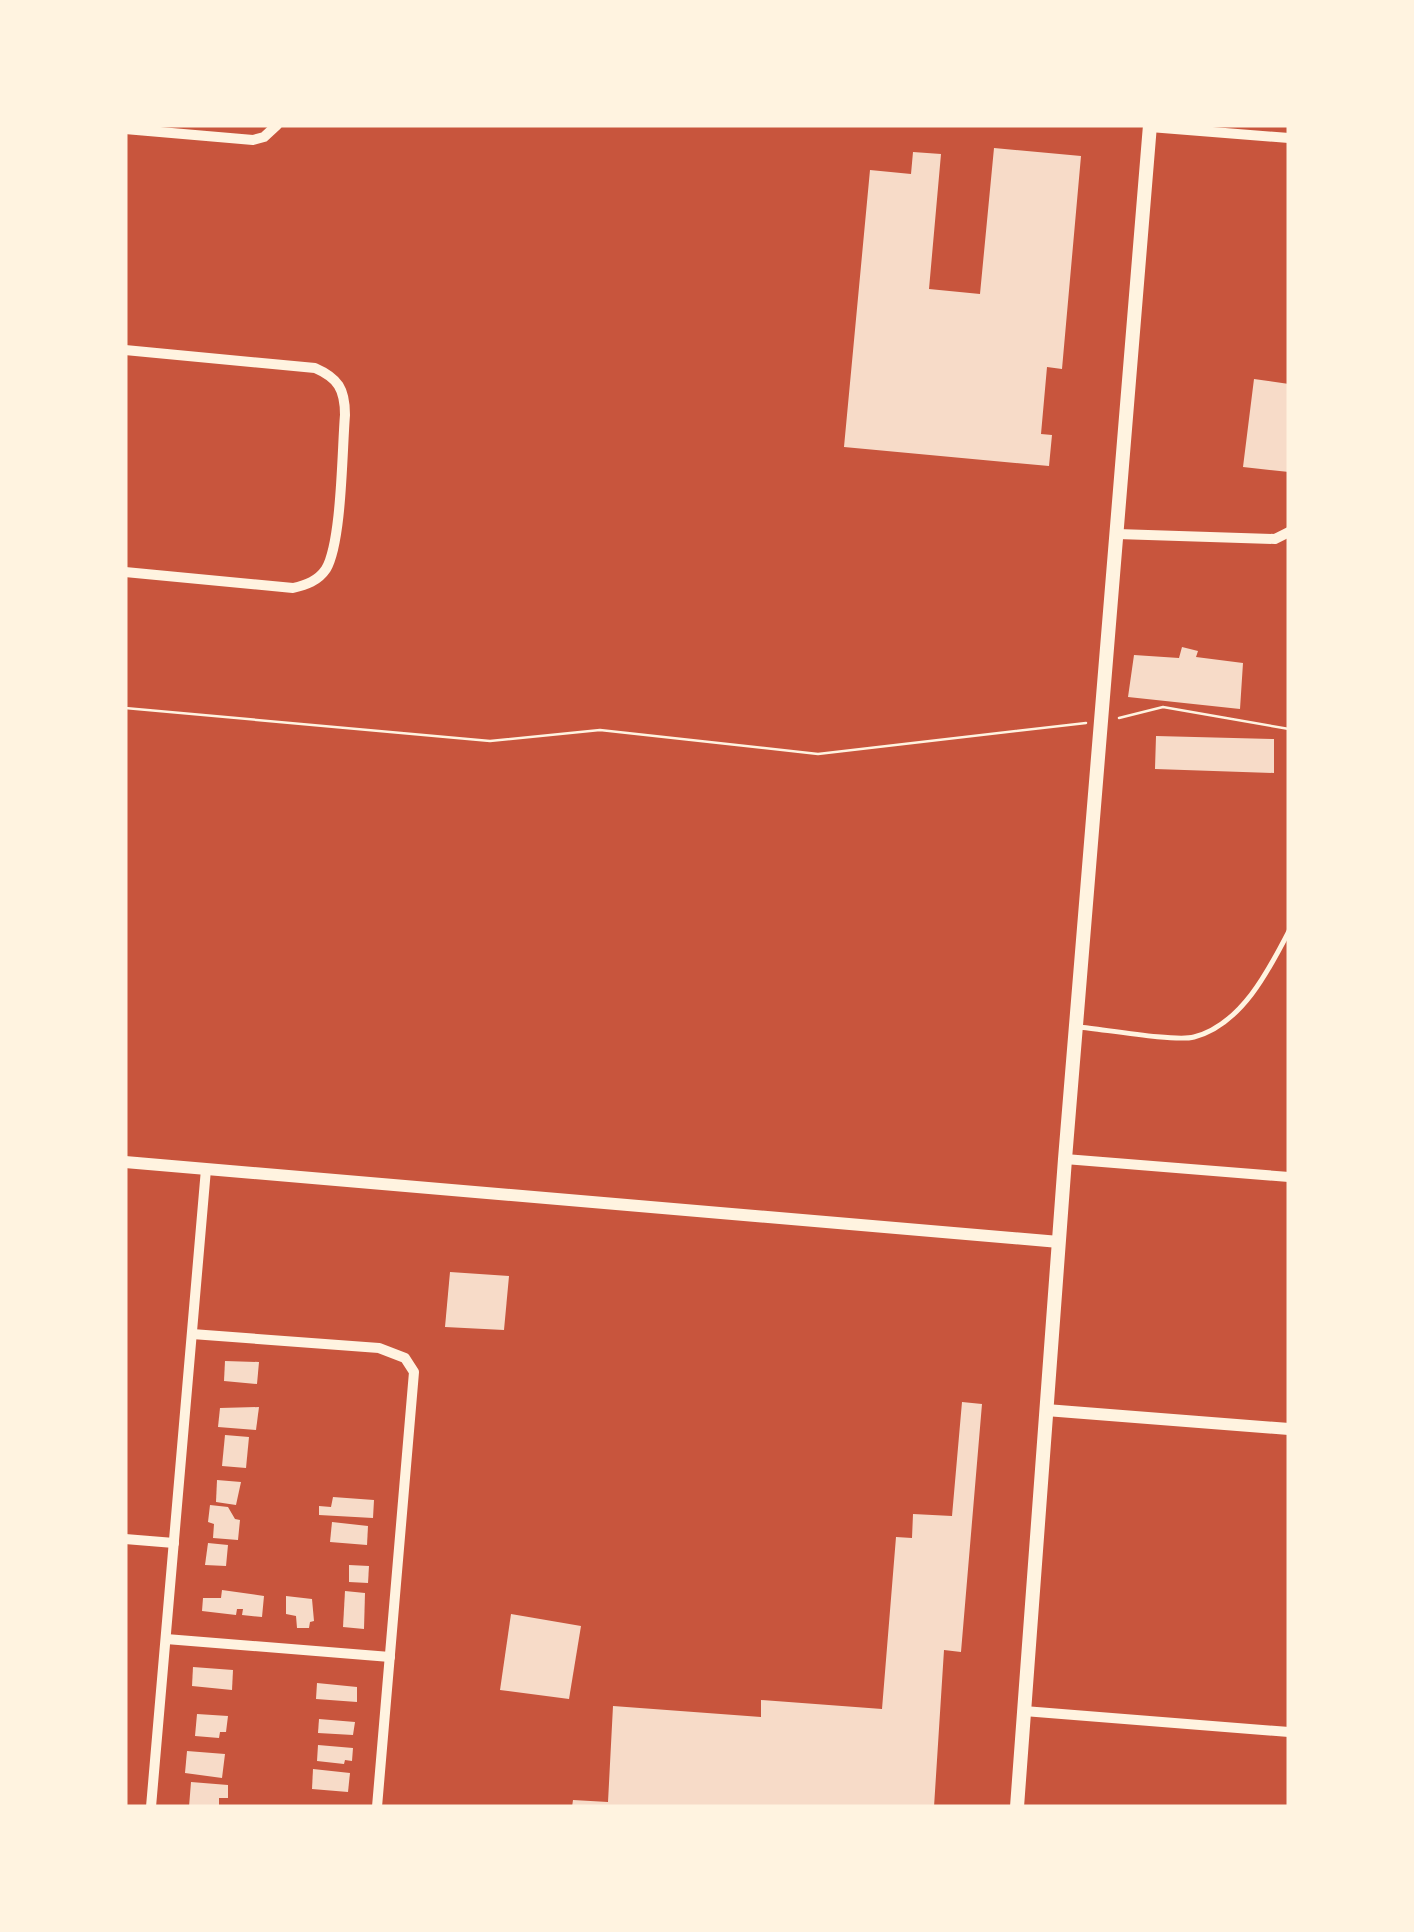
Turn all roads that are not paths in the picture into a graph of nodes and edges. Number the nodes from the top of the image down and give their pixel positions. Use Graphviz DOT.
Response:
graph roads {
  1 [pos="277,125"];
  2 [pos="1150,126"];
  3 [pos="125,128"];
  4 [pos="1289,138"];
  5 [pos="125,350"];
  6 [pos="1289,532"];
  7 [pos="1117,534"];
  8 [pos="125,572"];
  9 [pos="1289,931"];
  10 [pos="1076,1026"];
  11 [pos="1065,1158"];
  12 [pos="125,1162"];
  13 [pos="206,1169"];
  14 [pos="1289,1177"];
  15 [pos="1059,1242"];
  16 [pos="192,1334"];
  17 [pos="1046,1410"];
  18 [pos="1289,1429"];
  19 [pos="125,1539"];
  20 [pos="174,1543"];
  21 [pos="166,1638"];
  22 [pos="390,1657"];
  23 [pos="1024,1711"];
  24 [pos="1289,1732"];
  25 [pos="152,1807"];
  26 [pos="378,1807"];
  27 [pos="1017,1807"];
  1 -- 3 [label="street"];
  2 -- 4 [label="street"];
  2 -- 7 [label="main road"];
  5 -- 8 [label="street"];
  6 -- 7 [label="street"];
  7 -- 10 [label="main road"];
  9 -- 10 [label="lane"];
  10 -- 11 [label="main road"];
  11 -- 14 [label="street"];
  11 -- 15 [label="main road"];
  12 -- 13 [label="street"];
  13 -- 15 [label="street"];
  13 -- 16 [label="street"];
  15 -- 17 [label="main road"];
  16 -- 20 [label="street"];
  16 -- 22 [label="street"];
  17 -- 18 [label="street"];
  17 -- 23 [label="main road"];
  19 -- 20 [label="street"];
  20 -- 21 [label="street"];
  21 -- 22 [label="street"];
  21 -- 25 [label="street"];
  22 -- 26 [label="street"];
  23 -- 24 [label="street"];
  23 -- 27 [label="main road"];
}
